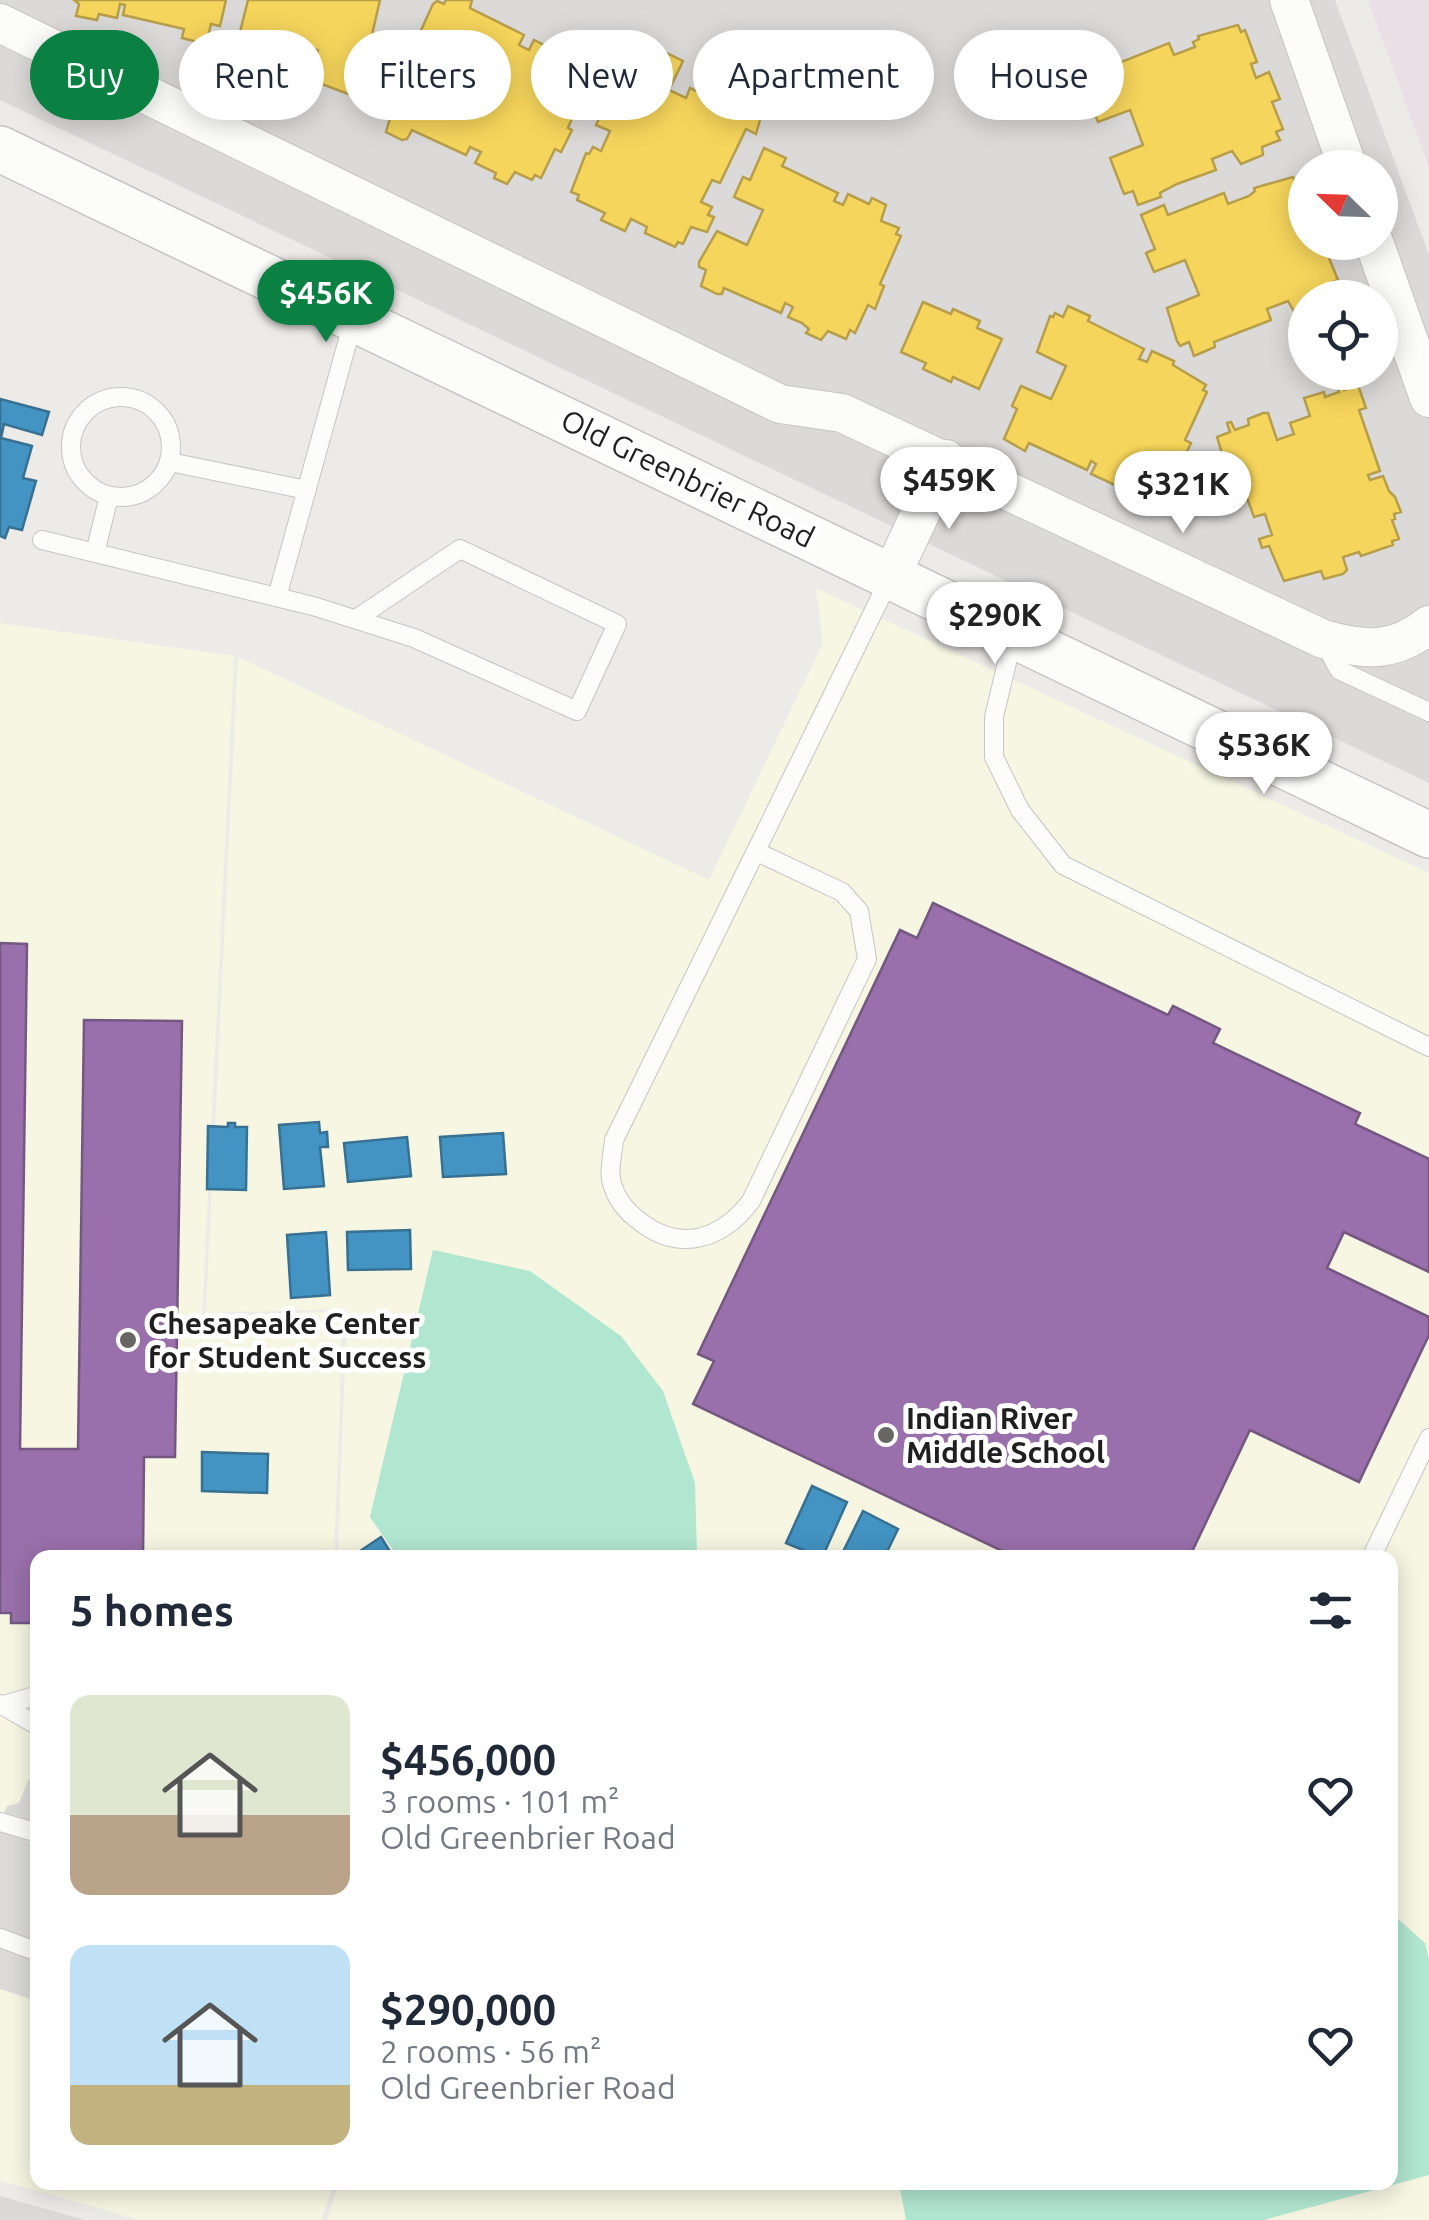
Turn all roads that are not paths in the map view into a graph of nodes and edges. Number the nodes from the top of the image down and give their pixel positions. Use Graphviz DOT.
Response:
graph roads {
  1 [pos="1289,0"];
  2 [pos="0,23"];
  3 [pos="0,149"];
  4 [pos="1342,150"];
  5 [pos="1380,260"];
  6 [pos="354,317"];
  7 [pos="1429,398"];
  8 [pos="946,459"];
  9 [pos="170,462"];
  10 [pos="307,490"];
  11 [pos="109,496"];
  12 [pos="42,540"];
  13 [pos="95,553"];
  14 [pos="891,576"];
  15 [pos="277,597"];
  16 [pos="356,620"];
  17 [pos="1429,624"];
  18 [pos="1014,635"];
  19 [pos="1323,639"];
  20 [pos="1429,712"];
  21 [pos="1429,835"];
  22 [pos="757,852"];
  23 [pos="1429,1047"];
  24 [pos="1429,1438"];
  25 [pos="1375,1550"];
  26 [pos="30,1698"];
  27 [pos="2,1705"];
  28 [pos="30,1721"];
  29 [pos="0,1822"];
  30 [pos="30,1831"];
  31 [pos="0,1938"];
  32 [pos="30,1949"];
  1 -- 4 [label="street"];
  2 -- 8 [label="street"];
  3 -- 6 [label="street, Old Greenbrier Road"];
  5 -- 7 [label="street"];
  6 -- 10 [label="lane"];
  6 -- 14 [label="street, Old Greenbrier Road"];
  8 -- 14 [label="street"];
  8 -- 19 [label="street"];
  9 -- 10 [label="lane"];
  9 -- 11 [label="lane"];
  9 -- 11 [label="lane"];
  10 -- 15 [label="lane"];
  11 -- 13 [label="lane"];
  12 -- 13 [label="lane"];
  13 -- 15 [label="lane"];
  14 -- 18 [label="street, Old Greenbrier Road"];
  14 -- 22 [label="lane"];
  15 -- 16 [label="lane"];
  16 -- 16 [label="lane"];
  17 -- 19 [label="street"];
  18 -- 21 [label="street, Old Greenbrier Road"];
  18 -- 23 [label="lane"];
  19 -- 20 [label="lane"];
  22 -- 22 [label="lane"];
  24 -- 25 [label="lane"];
  26 -- 27 [label="lane"];
  27 -- 28 [label="lane"];
  29 -- 30 [label="lane"];
  31 -- 32 [label="lane"];
}
